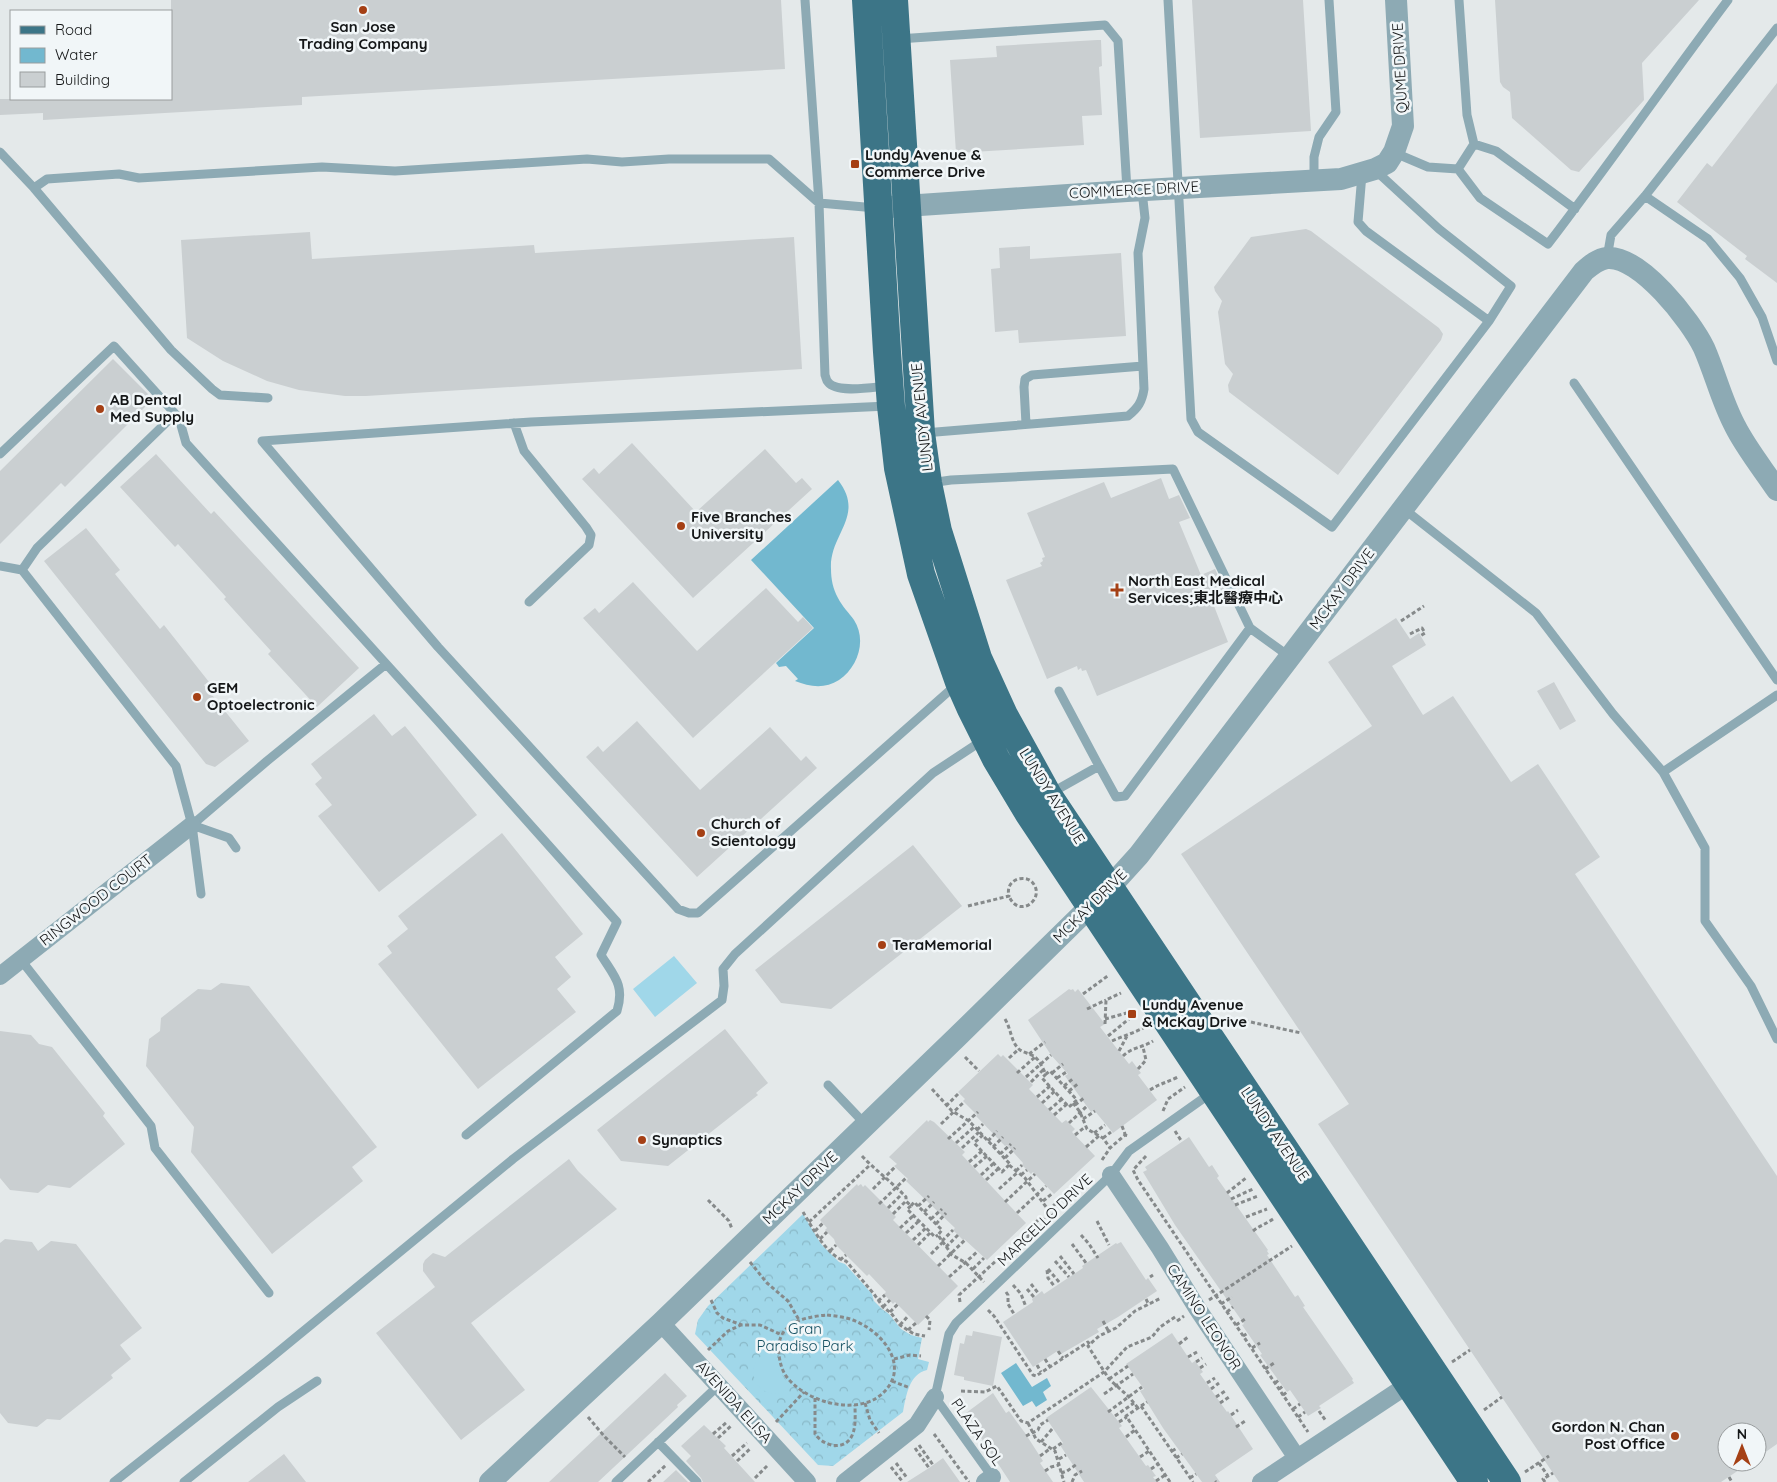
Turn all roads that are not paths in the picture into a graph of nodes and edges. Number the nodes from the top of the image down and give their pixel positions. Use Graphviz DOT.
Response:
graph roads {
  1 [pos="805,0"];
  2 [pos="866,0"];
  3 [pos="894,0"];
  4 [pos="1168,0"];
  5 [pos="1330,0"];
  6 [pos="1396,0"];
  7 [pos="1459,0"];
  8 [pos="1728,0"];
  9 [pos="1777,28"];
  10 [pos="896,39"];
  11 [pos="1474,144"];
  12 [pos="0,152"];
  13 [pos="1380,165"];
  14 [pos="1458,169"];
  15 [pos="1314,180"];
  16 [pos="34,188"];
  17 [pos="1178,188"];
  18 [pos="1134,190"];
  19 [pos="1645,196"];
  20 [pos="819,203"];
  21 [pos="906,205"];
  22 [pos="879,208"];
  23 [pos="1575,209"];
  24 [pos="1607,258"];
  25 [pos="1489,321"];
  26 [pos="1777,361"];
  27 [pos="1143,366"];
  28 [pos="1574,384"];
  29 [pos="890,396"];
  30 [pos="268,398"];
  31 [pos="175,414"];
  32 [pos="514,423"];
  33 [pos="1026,424"];
  34 [pos="921,433"];
  35 [pos="0,454"];
  36 [pos="928,484"];
  37 [pos="1776,488"];
  38 [pos="1403,509"];
  39 [pos="0,566"];
  40 [pos="22,570"];
  41 [pos="529,602"];
  42 [pos="1250,628"];
  43 [pos="1290,657"];
  44 [pos="386,664"];
  45 [pos="1777,680"];
  46 [pos="960,682"];
  47 [pos="1059,691"];
  48 [pos="1777,695"];
  49 [pos="986,738"];
  50 [pos="1099,766"];
  51 [pos="1663,772"];
  52 [pos="1048,795"];
  53 [pos="192,825"];
  54 [pos="236,848"];
  55 [pos="1110,887"];
  56 [pos="202,894"];
  57 [pos="1090,907"];
  58 [pos="21,960"];
  59 [pos="0,976"];
  60 [pos="1777,1039"];
  61 [pos="828,1085"];
  62 [pos="1213,1091"];
  63 [pos="866,1125"];
  64 [pos="466,1135"];
  65 [pos="1111,1176"];
  66 [pos="1276,1211"];
  67 [pos="269,1293"];
  68 [pos="661,1323"];
  69 [pos="1410,1339"];
  70 [pos="317,1381"];
  71 [pos="1409,1384"];
  72 [pos="719,1385"];
  73 [pos="935,1397"];
  74 [pos="658,1442"];
  75 [pos="1297,1458"];
  76 [pos="1516,1477"];
  77 [pos="991,1480"];
  78 [pos="1475,1481"];
  79 [pos="114,1482"];
  80 [pos="184,1482"];
  81 [pos="490,1482"];
  82 [pos="616,1482"];
  83 [pos="697,1482"];
  84 [pos="807,1482"];
  85 [pos="845,1482"];
  86 [pos="1261,1482"];
  1 -- 20 [label="lane"];
  2 -- 22 [label="main road, LUNDY AVENUE"];
  3 -- 10 [label="main road, LUNDY AVENUE"];
  4 -- 17 [label="lane"];
  5 -- 15 [label="lane"];
  6 -- 13 [label="street, QUME DRIVE"];
  7 -- 11 [label="lane"];
  8 -- 23 [label="lane"];
  9 -- 19 [label="lane"];
  10 -- 18 [label="lane"];
  10 -- 21 [label="main road, LUNDY AVENUE"];
  11 -- 14 [label="lane"];
  11 -- 23 [label="lane"];
  12 -- 16 [label="lane"];
  13 -- 14 [label="lane"];
  13 -- 15 [label="street, COMMERCE DRIVE"];
  13 -- 25 [label="lane"];
  13 -- 25 [label="lane"];
  14 -- 23 [label="lane"];
  15 -- 17 [label="street, COMMERCE DRIVE"];
  16 -- 20 [label="lane"];
  16 -- 30 [label="lane"];
  17 -- 18 [label="street, COMMERCE DRIVE"];
  17 -- 25 [label="lane"];
  18 -- 21 [label="street, COMMERCE DRIVE"];
  18 -- 27 [label="lane"];
  19 -- 24 [label="lane"];
  19 -- 26 [label="lane"];
  20 -- 22 [label="lane"];
  20 -- 29 [label="lane"];
  21 -- 22 [label="street, COMMERCE DRIVE"];
  21 -- 34 [label="main road, LUNDY AVENUE"];
  22 -- 29 [label="main road, LUNDY AVENUE"];
  24 -- 37 [label="street"];
  24 -- 38 [label="street, MCKAY DRIVE"];
  27 -- 33 [label="lane"];
  27 -- 33 [label="lane"];
  28 -- 45 [label="lane"];
  29 -- 32 [label="lane"];
  29 -- 46 [label="main road, LUNDY AVENUE"];
  31 -- 35 [label="lane"];
  31 -- 40 [label="lane"];
  31 -- 44 [label="lane"];
  32 -- 41 [label="lane"];
  32 -- 46 [label="lane"];
  33 -- 34 [label="lane"];
  34 -- 36 [label="main road, LUNDY AVENUE"];
  36 -- 42 [label="lane"];
  36 -- 52 [label="main road, LUNDY AVENUE"];
  38 -- 43 [label="street, MCKAY DRIVE"];
  38 -- 51 [label="lane"];
  39 -- 40 [label="lane"];
  40 -- 53 [label="lane"];
  42 -- 43 [label="lane"];
  42 -- 50 [label="lane"];
  43 -- 55 [label="street, MCKAY DRIVE"];
  44 -- 53 [label="lane"];
  44 -- 64 [label="lane"];
  46 -- 49 [label="main road, LUNDY AVENUE"];
  47 -- 50 [label="lane"];
  48 -- 51 [label="lane"];
  49 -- 57 [label="main road, LUNDY AVENUE"];
  49 -- 79 [label="lane"];
  50 -- 52 [label="lane"];
  51 -- 60 [label="lane"];
  52 -- 55 [label="main road, LUNDY AVENUE"];
  53 -- 54 [label="lane"];
  53 -- 56 [label="lane"];
  53 -- 58 [label="street, RINGWOOD COURT"];
  55 -- 57 [label="street, MCKAY DRIVE"];
  55 -- 69 [label="main road, LUNDY AVENUE"];
  57 -- 62 [label="main road, LUNDY AVENUE"];
  57 -- 63 [label="street, MCKAY DRIVE"];
  58 -- 59 [label="street, RINGWOOD COURT"];
  58 -- 67 [label="lane"];
  61 -- 63 [label="lane"];
  62 -- 65 [label="lane, MARCELLO DRIVE"];
  62 -- 66 [label="main road, LUNDY AVENUE"];
  63 -- 68 [label="street, MCKAY DRIVE"];
  65 -- 73 [label="lane, MARCELLO DRIVE"];
  65 -- 75 [label="street, CAMINO LEONOR"];
  66 -- 69 [label="main road"];
  66 -- 71 [label="main road, LUNDY AVENUE"];
  68 -- 72 [label="street, AVENIDA ELISA"];
  68 -- 81 [label="street, MCKAY DRIVE"];
  69 -- 76 [label="main road, LUNDY AVENUE"];
  70 -- 80 [label="lane"];
  71 -- 75 [label="street"];
  71 -- 78 [label="main road, LUNDY AVENUE"];
  72 -- 74 [label="lane"];
  72 -- 84 [label="street, AVENIDA ELISA"];
  73 -- 77 [label="lane, PLAZA SOL"];
  73 -- 85 [label="street"];
  74 -- 82 [label="lane"];
  74 -- 83 [label="lane"];
  75 -- 86 [label="street"];
}
